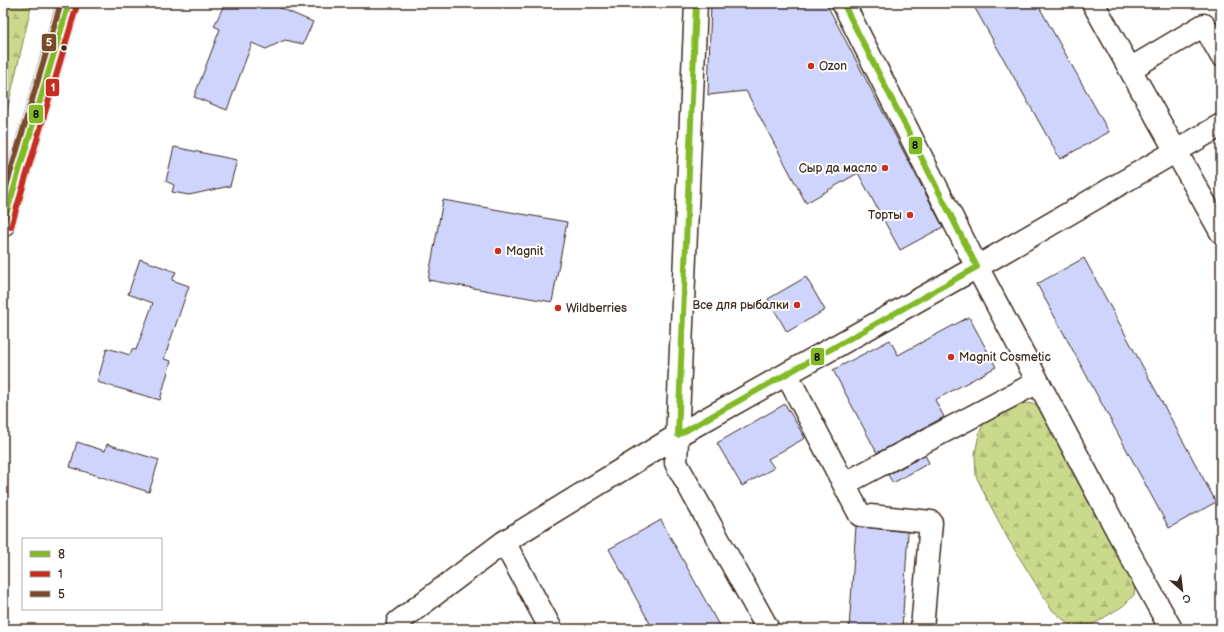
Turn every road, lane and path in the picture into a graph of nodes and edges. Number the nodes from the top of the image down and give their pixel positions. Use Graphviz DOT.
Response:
graph roads {
  1 [pos="69,3"];
  2 [pos="696,3"];
  3 [pos="843,3"];
  4 [pos="1093,3"];
  5 [pos="1109,3"];
  6 [pos="1108,29"];
  7 [pos="1221,55"];
  8 [pos="1130,69"];
  9 [pos="1221,125"];
  10 [pos="1176,151"];
  11 [pos="3,225"];
  12 [pos="1221,232"];
  13 [pos="977,267"];
  14 [pos="787,375"];
  15 [pos="1038,382"];
  16 [pos="678,436"];
  17 [pos="844,484"];
  18 [pos="504,542"];
  19 [pos="398,629"];
  20 [pos="551,629"];
  21 [pos="768,629"];
  22 [pos="922,629"];
  23 [pos="1171,629"];
  1 -- 11 [label="street"];
  2 -- 16 [label="street"];
  3 -- 13 [label="street"];
  4 -- 6 [label="street"];
  5 -- 6 [label="street"];
  6 -- 8 [label="street"];
  7 -- 8 [label="street"];
  8 -- 10 [label="street"];
  9 -- 10 [label="street"];
  10 -- 12 [label="street"];
  10 -- 13 [label="street"];
  13 -- 14 [label="street"];
  13 -- 15 [label="street"];
  14 -- 16 [label="street"];
  14 -- 17 [label="street"];
  15 -- 17 [label="street"];
  15 -- 23 [label="street"];
  16 -- 18 [label="street"];
  16 -- 21 [label="street"];
  17 -- 22 [label="street"];
  18 -- 19 [label="street"];
  18 -- 20 [label="street"];
}
